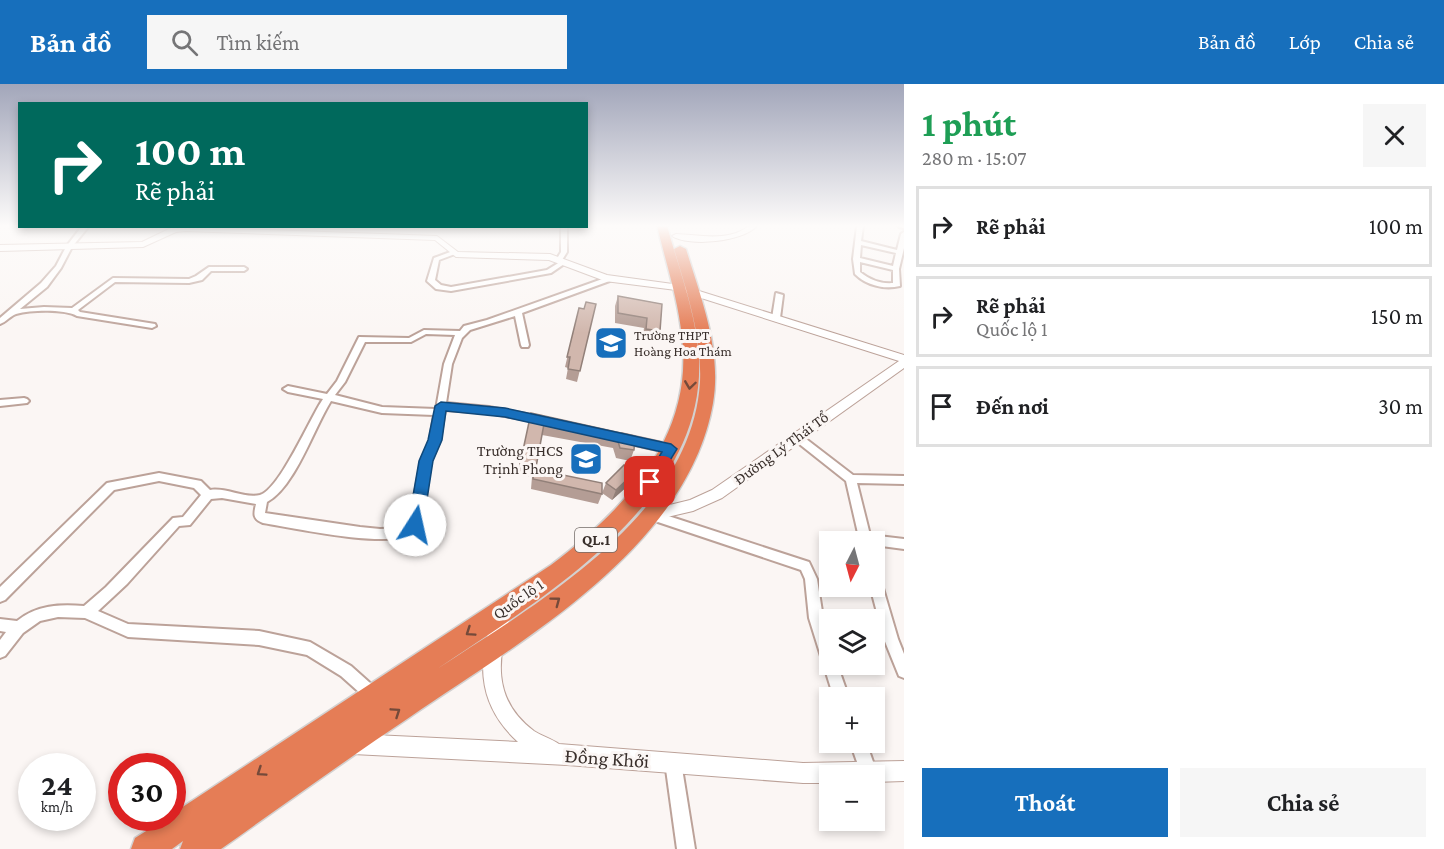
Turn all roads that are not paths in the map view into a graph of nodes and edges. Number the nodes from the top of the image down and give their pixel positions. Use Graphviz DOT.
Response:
graph roads {
  1 [pos="62,262"];
  2 [pos="435,262"];
  3 [pos="560,262"];
  4 [pos="563,262"];
  5 [pos="678,262"];
  6 [pos="856,262"];
  7 [pos="863,262"];
  8 [pos="897,262"];
  9 [pos="244,269"];
  10 [pos="896,269"];
  11 [pos="611,279"];
  12 [pos="685,289"];
  13 [pos="779,295"];
  14 [pos="74,310"];
  15 [pos="15,312"];
  16 [pos="518,312"];
  17 [pos="776,318"];
  18 [pos="0,322"];
  19 [pos="152,326"];
  20 [pos="460,333"];
  21 [pos="525,345"];
  22 [pos="904,361"];
  23 [pos="288,389"];
  24 [pos="329,397"];
  25 [pos="24,401"];
  26 [pos="0,403"];
  27 [pos="441,409"];
  28 [pos="549,422"];
  29 [pos="604,434"];
  30 [pos="797,435"];
  31 [pos="671,449"];
  32 [pos="851,479"];
  33 [pos="904,480"];
  34 [pos="208,495"];
  35 [pos="262,499"];
  36 [pos="650,515"];
  37 [pos="864,531"];
  38 [pos="885,542"];
  39 [pos="904,544"];
  40 [pos="0,596"];
  41 [pos="879,597"];
  42 [pos="504,609"];
  43 [pos="86,612"];
  44 [pos="0,625"];
  45 [pos="18,628"];
  46 [pos="819,628"];
  47 [pos="493,646"];
  48 [pos="0,651"];
  49 [pos="904,671"];
  50 [pos="374,697"];
  51 [pos="309,739"];
  52 [pos="347,744"];
  53 [pos="567,755"];
  54 [pos="673,762"];
  55 [pos="904,771"];
  56 [pos="885,772"];
  57 [pos="819,773"];
  58 [pos="146,849"];
  59 [pos="195,849"];
  60 [pos="686,849"];
  1 -- 15 [label="street"];
  2 -- 3 [label="street"];
  4 -- 11 [label="street"];
  5 -- 12 [label="highway, Quốc lộ 1 / QL.1"];
  6 -- 10 [label="street"];
  7 -- 10 [label="street"];
  8 -- 10 [label="street"];
  9 -- 14 [label="street"];
  11 -- 12 [label="street"];
  11 -- 16 [label="street"];
  12 -- 17 [label="street"];
  12 -- 31 [label="highway, Quốc lộ 1 / QL.1, one-way"];
  12 -- 36 [label="highway, Quốc lộ 1 / QL.1"];
  13 -- 17 [label="street"];
  14 -- 15 [label="street"];
  14 -- 19 [label="street"];
  15 -- 18 [label="street"];
  16 -- 20 [label="street"];
  16 -- 21 [label="street"];
  17 -- 22 [label="street"];
  20 -- 24 [label="street"];
  20 -- 27 [label="street"];
  22 -- 30 [label="street, Đường Lý Thái Tổ"];
  23 -- 24 [label="street"];
  24 -- 27 [label="street"];
  24 -- 35 [label="street"];
  25 -- 26 [label="street"];
  27 -- 28 [label="street"];
  27 -- 35 [label="street"];
  29 -- 31 [label="street"];
  30 -- 32 [label="street"];
  30 -- 36 [label="street, Đường Lý Thái Tổ"];
  31 -- 42 [label="highway, Quốc lộ 1 / QL.1"];
  32 -- 33 [label="street"];
  32 -- 37 [label="street"];
  34 -- 35 [label="street"];
  34 -- 40 [label="street"];
  34 -- 43 [label="street"];
  36 -- 46 [label="street"];
  47 -- 36 [label="highway, Quốc lộ 1 / QL.1, one-way"];
  38 -- 39 [label="street"];
  41 -- 49 [label="street"];
  42 -- 47 [label="street"];
  42 -- 50 [label="highway, Quốc lộ 1 / QL.1, one-way"];
  43 -- 45 [label="street"];
  43 -- 50 [label="street"];
  44 -- 45 [label="street"];
  45 -- 48 [label="street"];
  52 -- 47 [label="highway, Quốc lộ 1 / QL.1, one-way"];
  47 -- 53 [label="street"];
  50 -- 51 [label="highway, Quốc lộ 1 / QL.1"];
  51 -- 52 [label="street, Đồng Khởi"];
  51 -- 58 [label="highway, Quốc lộ 1 / QL.1, one-way"];
  52 -- 53 [label="street, Đồng Khởi"];
  52 -- 59 [label="highway, Quốc lộ 1 / QL.1"];
  53 -- 54 [label="street, Đồng Khởi"];
  54 -- 57 [label="street, Đồng Khởi"];
  54 -- 60 [label="street"];
  55 -- 56 [label="street, Đồng Khởi"];
}
